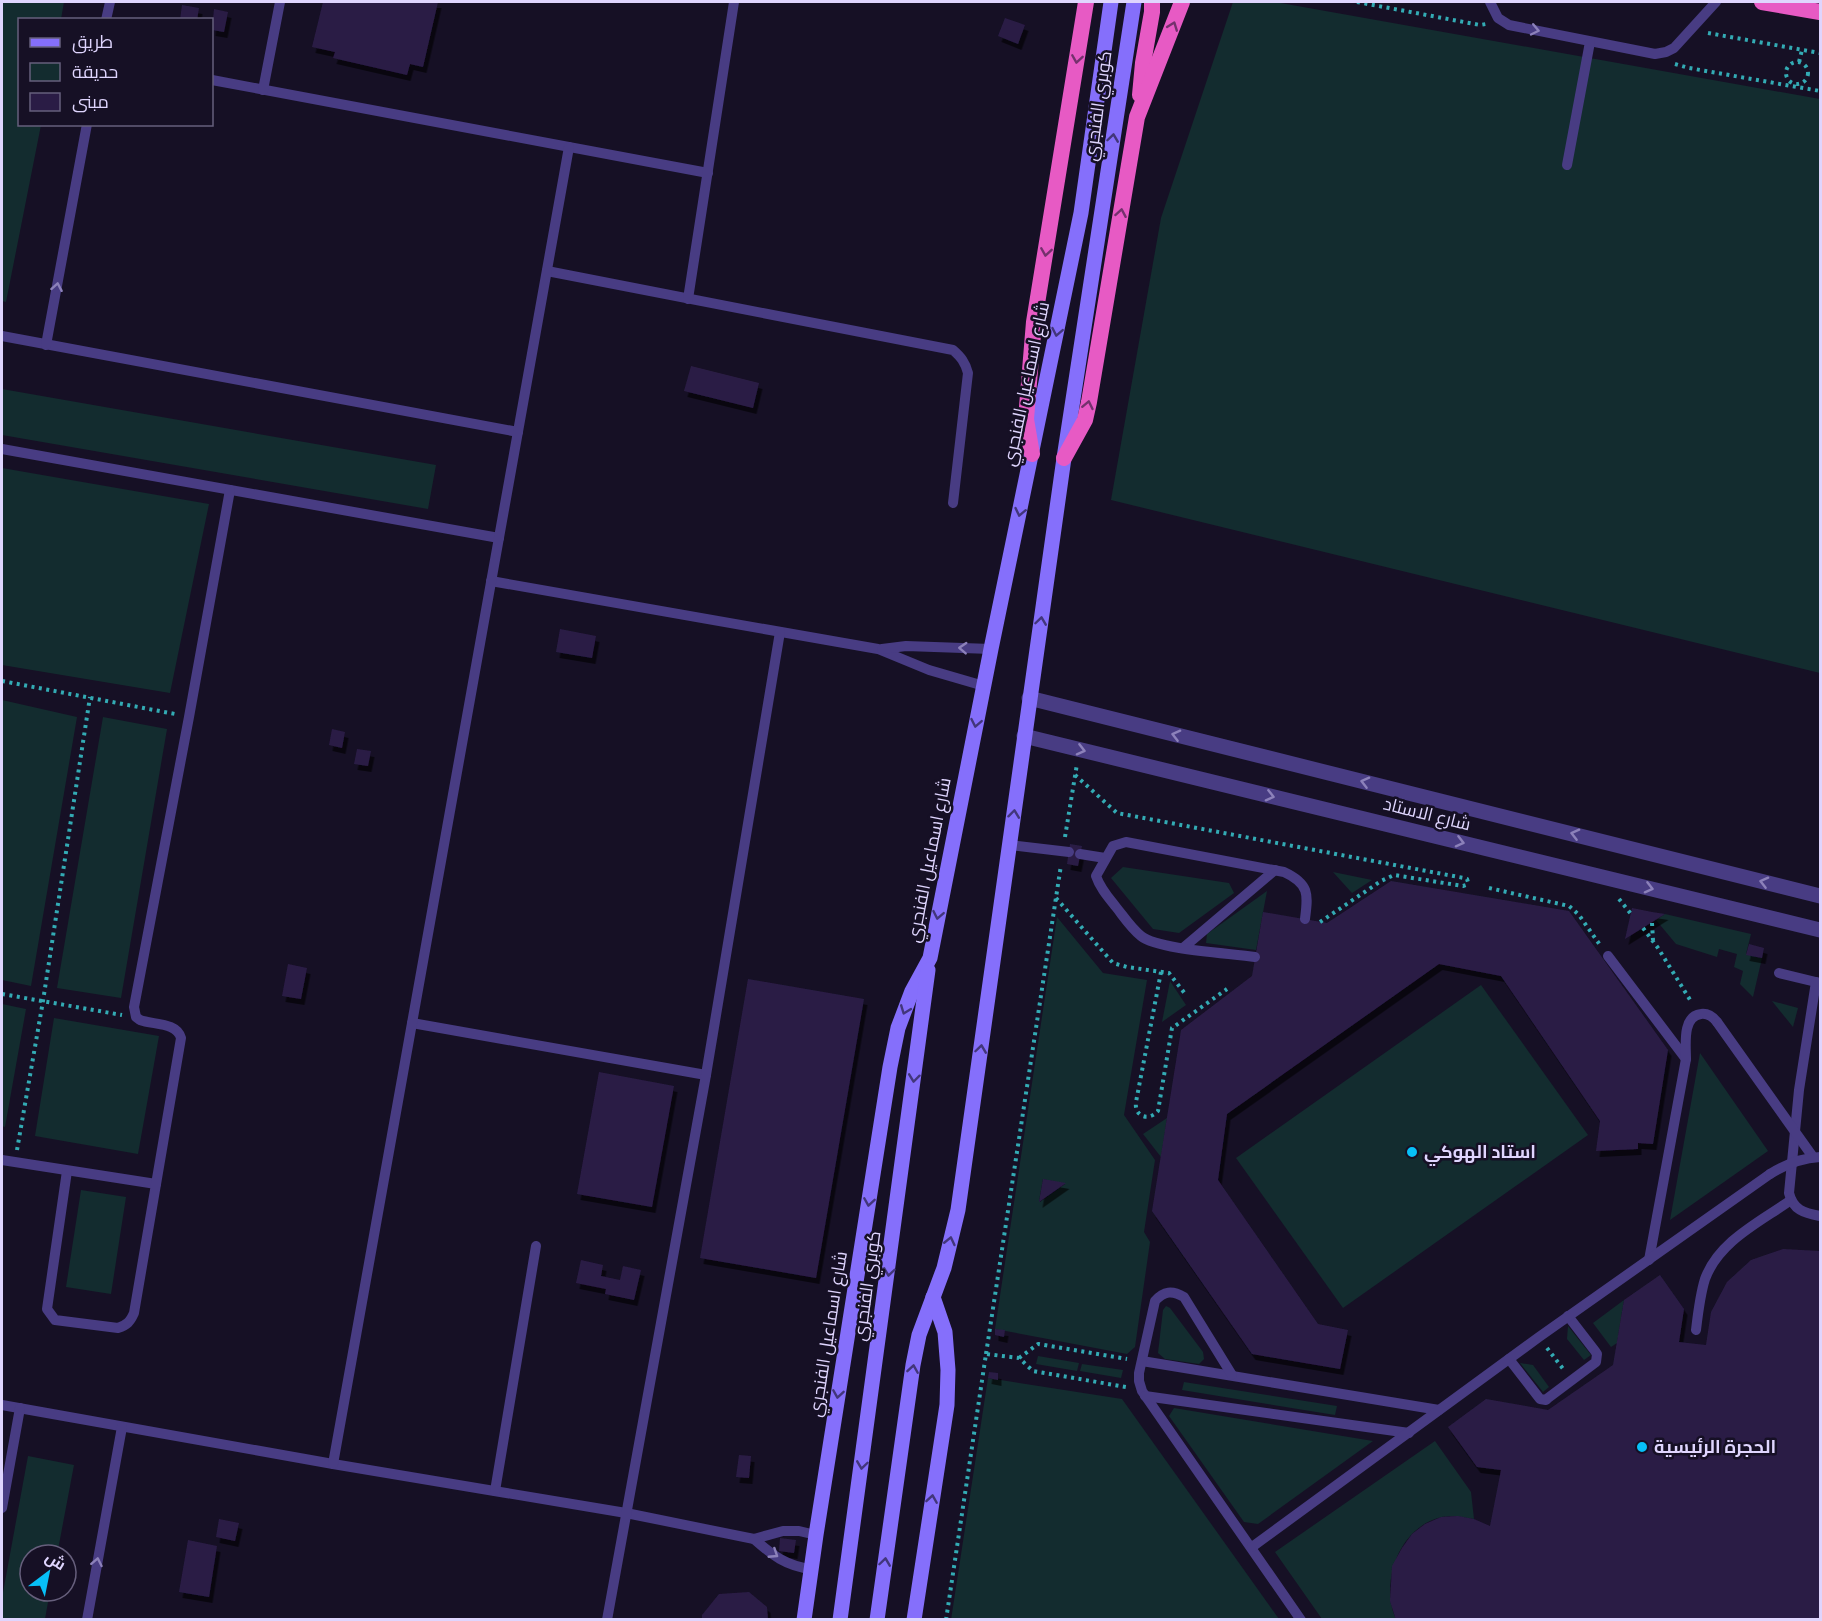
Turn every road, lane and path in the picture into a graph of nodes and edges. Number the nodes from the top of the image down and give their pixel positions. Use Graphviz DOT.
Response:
graph roads {
  1 [pos="110,2"];
  2 [pos="280,2"];
  3 [pos="734,2"];
  4 [pos="1086,2"];
  5 [pos="1111,2"];
  6 [pos="1134,2"];
  7 [pos="1152,2"];
  8 [pos="1182,2"];
  9 [pos="1358,2"];
  10 [pos="1490,2"];
  11 [pos="1716,2"];
  12 [pos="1762,2"];
  13 [pos="1821,12"];
  14 [pos="106,18"];
  15 [pos="1498,18"];
  16 [pos="1690,30"];
  17 [pos="1590,42"];
  18 [pos="1802,50"];
  19 [pos="1655,54"];
  20 [pos="1821,54"];
  21 [pos="1799,63"];
  22 [pos="213,80"];
  23 [pos="1795,86"];
  24 [pos="263,90"];
  25 [pos="1821,91"];
  26 [pos="1137,117"];
  27 [pos="87,126"];
  28 [pos="569,147"];
  29 [pos="1567,165"];
  30 [pos="708,173"];
  31 [pos="1081,213"];
  32 [pos="547,271"];
  33 [pos="688,299"];
  34 [pos="2,336"];
  35 [pos="46,345"];
  36 [pos="518,432"];
  37 [pos="2,449"];
  38 [pos="1032,454"];
  39 [pos="1064,458"];
  40 [pos="230,490"];
  41 [pos="953,503"];
  42 [pos="499,538"];
  43 [pos="491,581"];
  44 [pos="780,632"];
  45 [pos="991,649"];
  46 [pos="878,650"];
  47 [pos="2,681"];
  48 [pos="984,686"];
  49 [pos="90,697"];
  50 [pos="1029,698"];
  51 [pos="189,717"];
  52 [pos="1024,736"];
  53 [pos="1079,749"];
  54 [pos="1075,775"];
  55 [pos="1010,845"];
  56 [pos="1071,853"];
  57 [pos="1105,858"];
  58 [pos="1275,870"];
  59 [pos="1489,888"];
  60 [pos="1821,896"];
  61 [pos="1056,897"];
  62 [pos="1305,919"];
  63 [pos="1319,922"];
  64 [pos="1652,923"];
  65 [pos="1643,928"];
  66 [pos="1821,930"];
  67 [pos="1653,941"];
  68 [pos="1183,948"];
  69 [pos="1608,956"];
  70 [pos="1255,957"];
  71 [pos="930,958"];
  72 [pos="1161,972"];
  73 [pos="1779,973"];
  74 [pos="1818,983"];
  75 [pos="1227,989"];
  76 [pos="2,994"];
  77 [pos="1186,994"];
  78 [pos="1690,999"];
  79 [pos="43,1001"];
  80 [pos="136,1017"];
  81 [pos="412,1023"];
  82 [pos="1686,1059"];
  83 [pos="706,1075"];
  84 [pos="1817,1157"];
  85 [pos="2,1160"];
  86 [pos="15,1162"];
  87 [pos="67,1171"];
  88 [pos="156,1184"];
  89 [pos="1791,1200"];
  90 [pos="1821,1216"];
  91 [pos="536,1246"];
  92 [pos="1649,1260"];
  93 [pos="933,1297"];
  94 [pos="1568,1316"];
  95 [pos="1696,1330"];
  96 [pos="1539,1337"];
  97 [pos="986,1354"];
  98 [pos="1019,1358"];
  99 [pos="1127,1359"];
  100 [pos="1509,1359"];
  101 [pos="1142,1361"];
  102 [pos="1232,1376"];
  103 [pos="1572,1381"];
  104 [pos="1122,1386"];
  105 [pos="1145,1396"];
  106 [pos="2,1405"];
  107 [pos="20,1408"];
  108 [pos="1439,1410"];
  109 [pos="123,1427"];
  110 [pos="1409,1432"];
  111 [pos="333,1464"];
  112 [pos="495,1491"];
  113 [pos="2,1508"];
  114 [pos="626,1513"];
  115 [pos="816,1534"];
  116 [pos="754,1539"];
  117 [pos="1252,1547"];
  118 [pos="811,1569"];
  119 [pos="87,1620"];
  120 [pos="607,1620"];
  121 [pos="804,1620"];
  122 [pos="840,1620"];
  123 [pos="877,1620"];
  124 [pos="914,1620"];
  125 [pos="946,1620"];
  126 [pos="1301,1620"];
  1 -- 14 [label="lane"];
  2 -- 24 [label="lane"];
  3 -- 30 [label="lane"];
  4 -- 38 [label="highway, one-way"];
  5 -- 31 [label="main road, كوبري الفنجري"];
  39 -- 6 [label="main road, كوبري الفنجري, one-way"];
  7 -- 26 [label="highway"];
  26 -- 8 [label="highway, one-way"];
  9 -- 15 [label="path"];
  10 -- 15 [label="lane"];
  11 -- 16 [label="lane"];
  12 -- 13 [label="highway"];
  15 -- 17 [label="lane, one-way"];
  16 -- 18 [label="path"];
  16 -- 19 [label="lane"];
  17 -- 19 [label="lane"];
  17 -- 29 [label="lane"];
  18 -- 20 [label="path"];
  18 -- 21 [label="path"];
  19 -- 23 [label="path"];
  21 -- 23 [label="path"];
  21 -- 23 [label="path"];
  22 -- 24 [label="lane"];
  23 -- 25 [label="path"];
  24 -- 28 [label="lane"];
  39 -- 26 [label="highway, one-way"];
  35 -- 27 [label="lane, one-way"];
  28 -- 30 [label="lane"];
  28 -- 32 [label="lane"];
  30 -- 33 [label="lane"];
  31 -- 38 [label="main road, شارع اسماعيل الفنجري, one-way"];
  32 -- 33 [label="lane"];
  32 -- 36 [label="lane"];
  33 -- 41 [label="lane"];
  34 -- 35 [label="lane"];
  35 -- 36 [label="lane"];
  36 -- 42 [label="lane"];
  37 -- 40 [label="lane"];
  38 -- 45 [label="main road, شارع اسماعيل الفنجري, one-way"];
  50 -- 39 [label="main road, one-way"];
  40 -- 42 [label="lane"];
  40 -- 51 [label="lane"];
  42 -- 43 [label="lane"];
  43 -- 44 [label="lane"];
  43 -- 81 [label="lane"];
  44 -- 46 [label="lane"];
  44 -- 83 [label="lane"];
  45 -- 46 [label="lane, one-way"];
  45 -- 48 [label="main road, شارع اسماعيل الفنجري"];
  46 -- 48 [label="lane"];
  47 -- 49 [label="path"];
  48 -- 71 [label="main road, شارع اسماعيل الفنجري, one-way"];
  49 -- 51 [label="path"];
  49 -- 79 [label="path"];
  50 -- 52 [label="main road"];
  60 -- 50 [label="street, شارع الاستاد, one-way"];
  51 -- 80 [label="lane"];
  52 -- 53 [label="street, شارع الاستاد"];
  55 -- 52 [label="main road, one-way"];
  53 -- 54 [label="path"];
  53 -- 66 [label="street, شارع الاستاد, one-way"];
  54 -- 56 [label="path"];
  54 -- 63 [label="path"];
  55 -- 56 [label="lane"];
  93 -- 55 [label="main road, one-way"];
  56 -- 57 [label="lane"];
  56 -- 61 [label="path"];
  57 -- 58 [label="lane"];
  57 -- 68 [label="lane"];
  58 -- 62 [label="lane"];
  58 -- 68 [label="lane"];
  59 -- 69 [label="path"];
  61 -- 72 [label="path"];
  61 -- 97 [label="path"];
  64 -- 67 [label="path"];
  65 -- 67 [label="path"];
  67 -- 78 [label="path"];
  68 -- 70 [label="lane"];
  69 -- 82 [label="lane"];
  71 -- 115 [label="main road, شارع اسماعيل الفنجري, one-way"];
  71 -- 122 [label="main road, كوبري الفنجري, one-way"];
  72 -- 75 [label="path"];
  72 -- 77 [label="path"];
  73 -- 74 [label="lane"];
  74 -- 89 [label="lane"];
  76 -- 79 [label="path"];
  79 -- 80 [label="path"];
  79 -- 86 [label="path"];
  80 -- 88 [label="lane"];
  81 -- 83 [label="lane"];
  81 -- 111 [label="lane"];
  82 -- 84 [label="lane, bridge"];
  82 -- 92 [label="lane"];
  83 -- 114 [label="lane"];
  84 -- 92 [label="lane, bridge"];
  85 -- 86 [label="lane"];
  86 -- 87 [label="lane"];
  87 -- 88 [label="lane"];
  87 -- 88 [label="lane"];
  89 -- 90 [label="lane"];
  89 -- 95 [label="lane"];
  91 -- 112 [label="lane"];
  92 -- 94 [label="lane"];
  123 -- 93 [label="main road, one-way"];
  124 -- 93 [label="main road, one-way"];
  94 -- 96 [label="lane"];
  94 -- 103 [label="lane"];
  96 -- 100 [label="lane"];
  96 -- 103 [label="path"];
  97 -- 98 [label="path"];
  97 -- 125 [label="path"];
  98 -- 99 [label="path"];
  98 -- 104 [label="path"];
  100 -- 103 [label="lane"];
  100 -- 108 [label="lane"];
  101 -- 102 [label="lane"];
  101 -- 102 [label="lane"];
  101 -- 105 [label="lane"];
  102 -- 108 [label="lane"];
  105 -- 110 [label="lane"];
  105 -- 117 [label="lane"];
  106 -- 107 [label="lane"];
  107 -- 109 [label="lane"];
  107 -- 113 [label="lane"];
  108 -- 110 [label="lane"];
  109 -- 111 [label="lane"];
  119 -- 109 [label="lane, one-way"];
  110 -- 117 [label="lane"];
  111 -- 112 [label="lane"];
  112 -- 114 [label="lane"];
  114 -- 116 [label="lane"];
  114 -- 120 [label="lane"];
  115 -- 116 [label="lane"];
  115 -- 118 [label="main road, شارع اسماعيل الفنجري"];
  116 -- 118 [label="lane, one-way"];
  117 -- 126 [label="lane"];
  118 -- 121 [label="main road, شارع اسماعيل الفنجري"];
}
